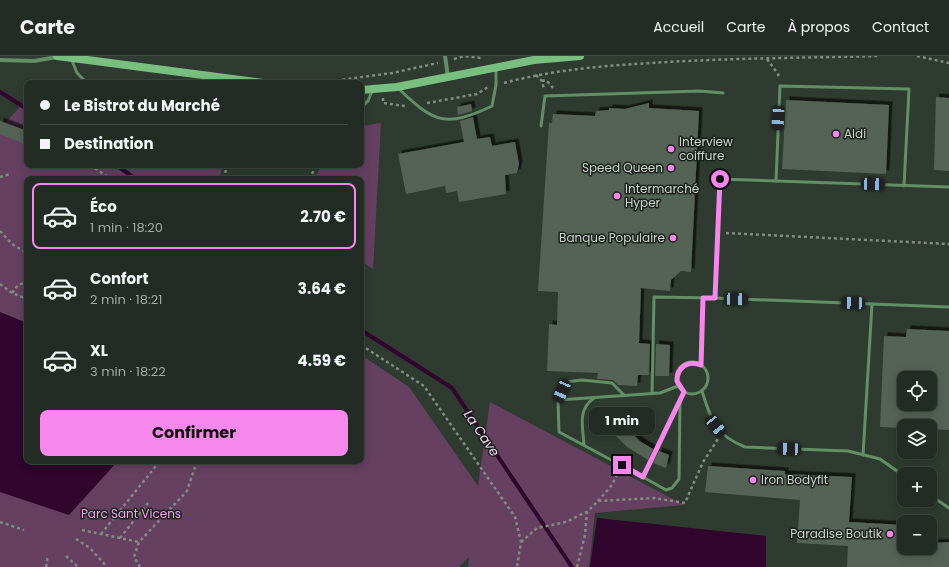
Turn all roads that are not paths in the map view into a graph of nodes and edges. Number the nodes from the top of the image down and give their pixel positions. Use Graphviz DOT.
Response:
graph roads {
  1 [pos="58,56"];
  2 [pos="445,56"];
  3 [pos="580,56"];
  4 [pos="71,58"];
  5 [pos="0,60"];
  6 [pos="496,68"];
  7 [pos="448,78"];
  8 [pos="84,80"];
  9 [pos="240,80"];
  10 [pos="397,87"];
  11 [pos="364,90"];
  12 [pos="372,90"];
  13 [pos="723,93"];
  14 [pos="364,104"];
  15 [pos="541,126"];
  16 [pos="776,181"];
  17 [pos="904,186"];
  18 [pos="949,187"];
  19 [pos="703,298"];
  20 [pos="715,298"];
  21 [pos="872,304"];
  22 [pos="949,307"];
  23 [pos="701,365"];
  24 [pos="678,386"];
  25 [pos="702,391"];
  26 [pos="684,392"];
  27 [pos="652,393"];
  28 [pos="624,395"];
  29 [pos="596,397"];
  30 [pos="558,400"];
  31 [pos="680,400"];
  32 [pos="584,445"];
  33 [pos="863,455"];
  34 [pos="897,471"];
  35 [pos="643,477"];
  36 [pos="937,500"];
  37 [pos="949,508"];
  1 -- 4 [label="street"];
  1 -- 5 [label="street"];
  2 -- 7 [label="street"];
  3 -- 6 [label="street"];
  4 -- 8 [label="lane"];
  4 -- 9 [label="street"];
  6 -- 7 [label="street"];
  6 -- 10 [label="lane"];
  7 -- 10 [label="street"];
  10 -- 12 [label="street"];
  11 -- 12 [label="street"];
  12 -- 14 [label="lane"];
  13 -- 15 [label="lane"];
  16 -- 17 [label="lane"];
  16 -- 17 [label="lane"];
  16 -- 20 [label="lane"];
  17 -- 18 [label="lane"];
  19 -- 20 [label="lane"];
  19 -- 23 [label="lane"];
  19 -- 27 [label="lane"];
  20 -- 21 [label="lane"];
  21 -- 22 [label="lane"];
  21 -- 33 [label="lane"];
  23 -- 24 [label="lane"];
  23 -- 25 [label="lane"];
  24 -- 26 [label="lane"];
  24 -- 27 [label="lane"];
  25 -- 26 [label="lane"];
  25 -- 33 [label="lane"];
  26 -- 31 [label="lane"];
  27 -- 28 [label="lane"];
  28 -- 29 [label="lane"];
  28 -- 30 [label="lane"];
  29 -- 30 [label="lane"];
  29 -- 32 [label="lane"];
  30 -- 32 [label="lane"];
  31 -- 35 [label="lane"];
  31 -- 35 [label="lane"];
  32 -- 35 [label="lane"];
  33 -- 34 [label="lane"];
  36 -- 37 [label="lane"];
}
